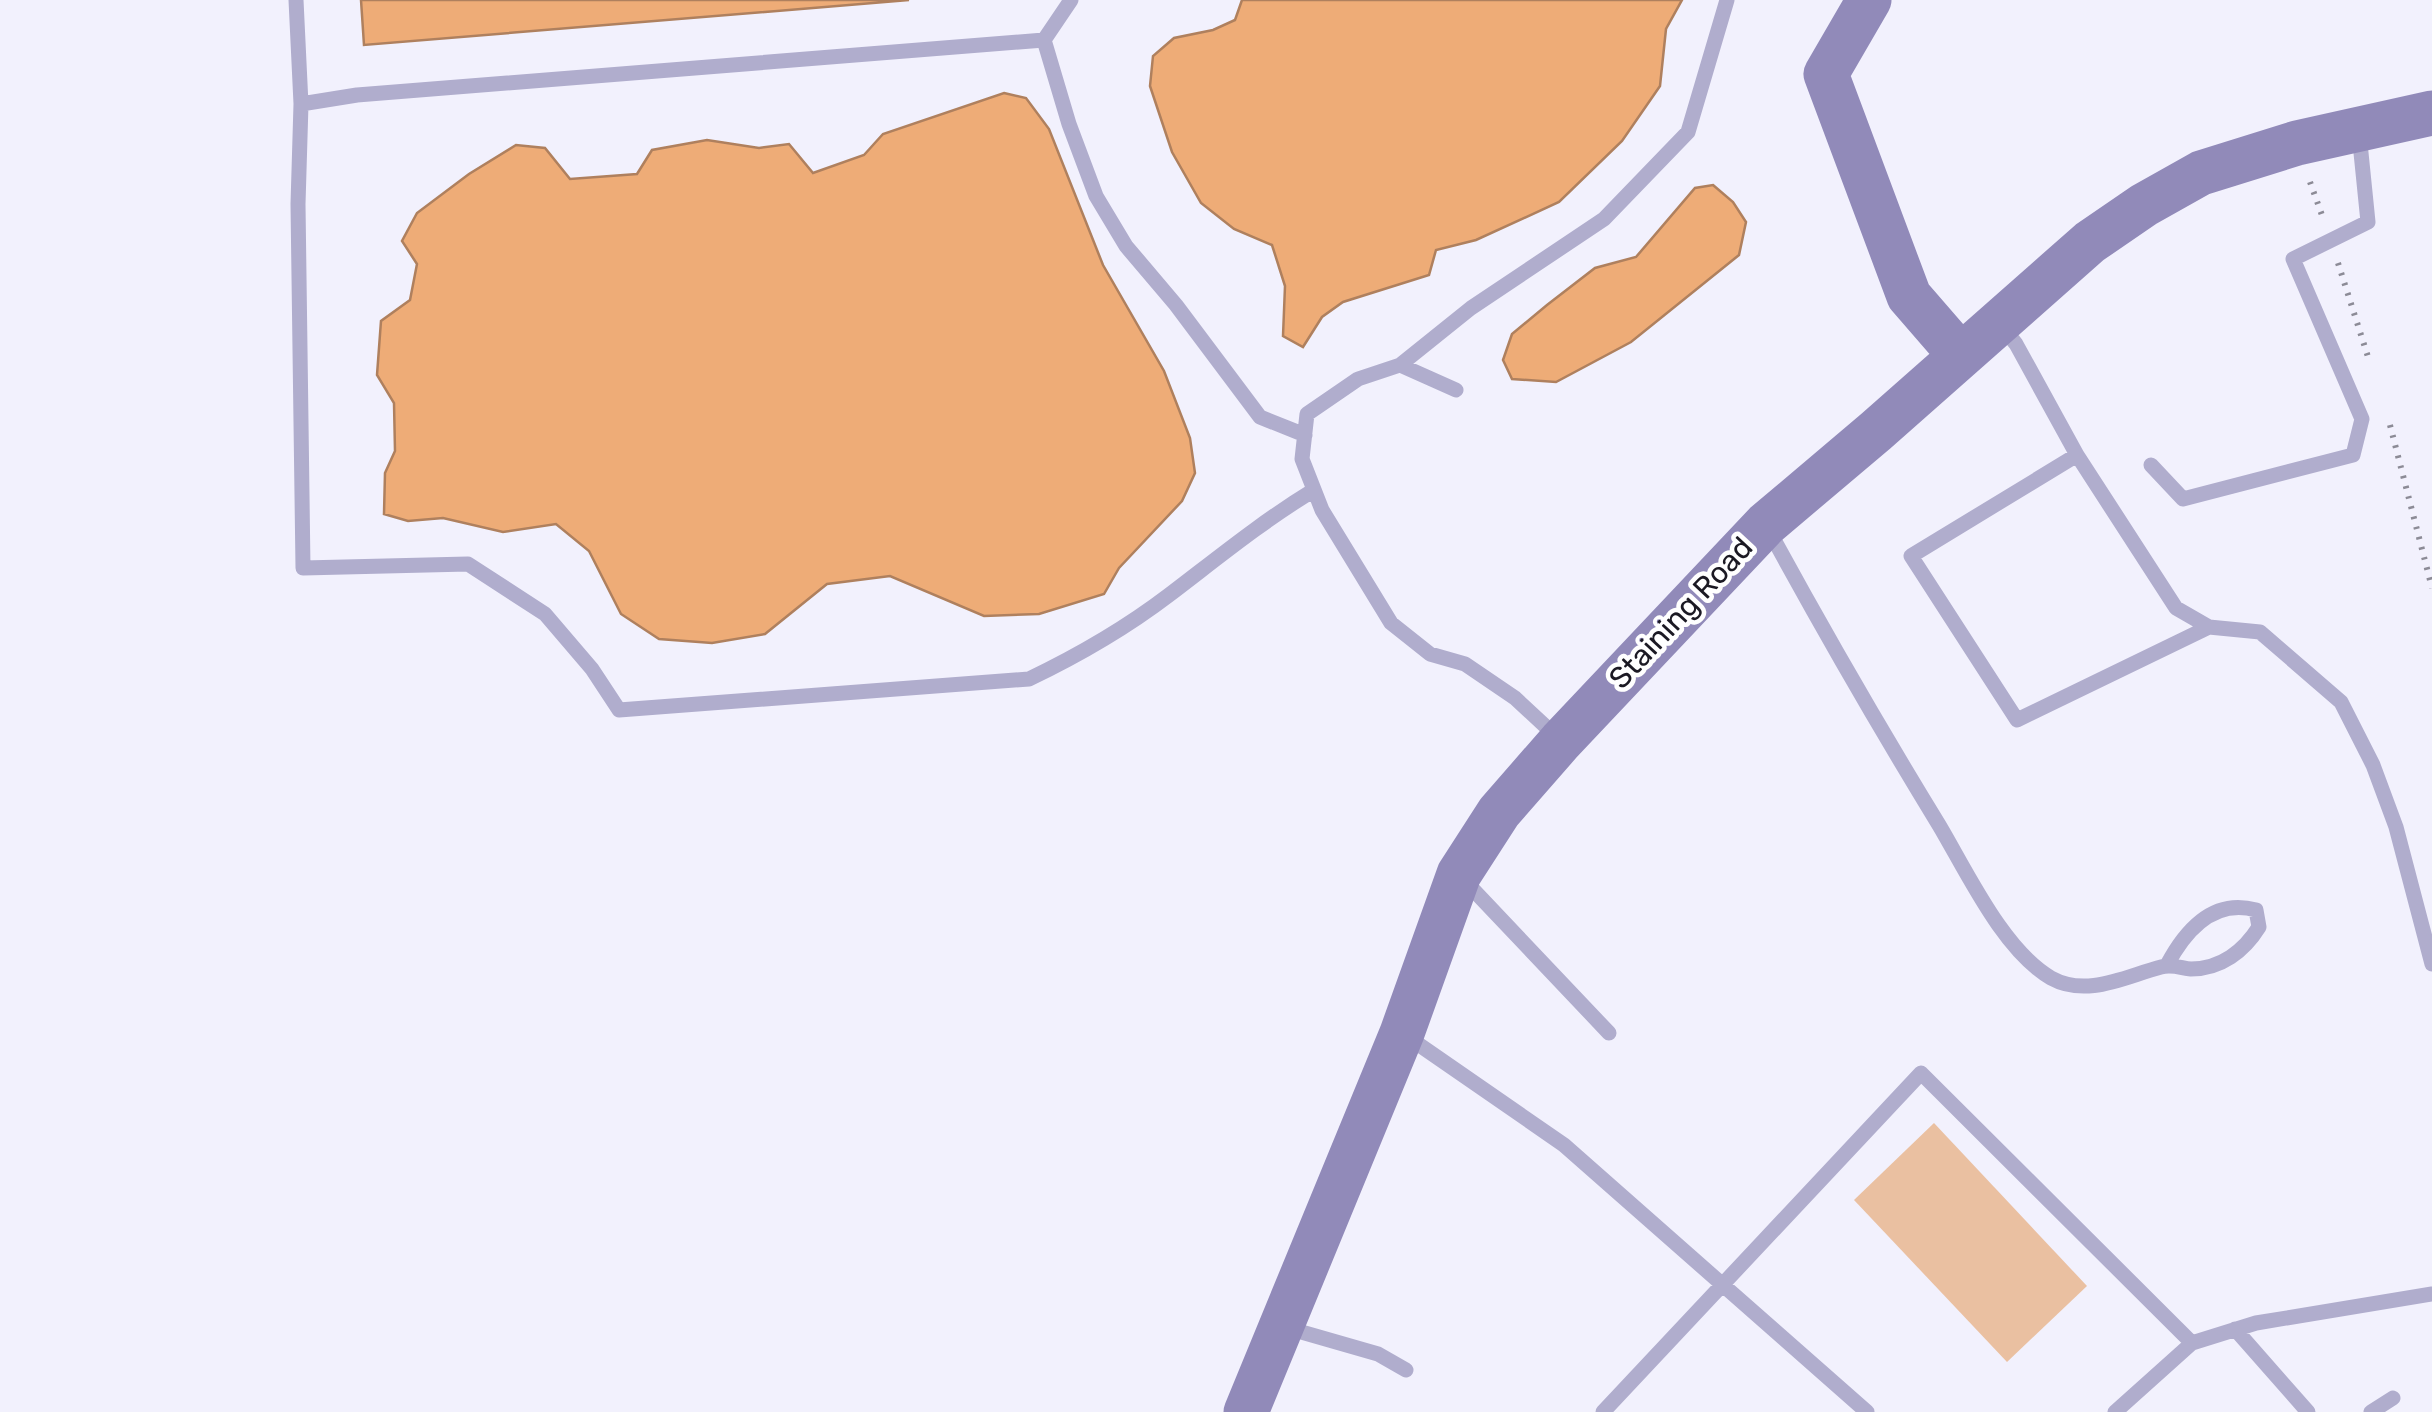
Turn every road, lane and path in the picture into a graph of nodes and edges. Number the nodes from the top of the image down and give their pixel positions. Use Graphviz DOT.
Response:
graph roads {
  1 [pos="296,0"];
  2 [pos="1071,0"];
  3 [pos="1727,0"];
  4 [pos="1869,0"];
  5 [pos="1044,40"];
  6 [pos="300,104"];
  7 [pos="2432,113"];
  8 [pos="2359,129"];
  9 [pos="1999,322"];
  10 [pos="1960,356"];
  11 [pos="1400,365"];
  12 [pos="1456,390"];
  13 [pos="1304,435"];
  14 [pos="2077,454"];
  15 [pos="2151,466"];
  16 [pos="1314,490"];
  17 [pos="1766,524"];
  18 [pos="2209,627"];
  19 [pos="1561,740"];
  20 [pos="1459,874"];
  21 [pos="2432,964"];
  22 [pos="2167,965"];
  23 [pos="1402,1033"];
  24 [pos="1609,1033"];
  25 [pos="1722,1283"];
  26 [pos="2432,1294"];
  27 [pos="1280,1326"];
  28 [pos="2235,1329"];
  29 [pos="2192,1343"];
  30 [pos="1406,1370"];
  31 [pos="2393,1398"];
  32 [pos="1246,1412"];
  33 [pos="1603,1412"];
  34 [pos="1868,1412"];
  35 [pos="2115,1412"];
  36 [pos="2308,1412"];
  37 [pos="2371,1412"];
  1 -- 6 [label="lane"];
  2 -- 5 [label="lane"];
  3 -- 11 [label="lane"];
  4 -- 10 [label="street"];
  5 -- 6 [label="lane"];
  5 -- 13 [label="lane"];
  6 -- 16 [label="lane"];
  7 -- 8 [label="street, Staining Road"];
  8 -- 9 [label="street, Staining Road"];
  8 -- 15 [label="lane"];
  9 -- 10 [label="street, Staining Road"];
  9 -- 14 [label="lane"];
  10 -- 17 [label="street, Staining Road"];
  11 -- 12 [label="lane"];
  11 -- 13 [label="lane"];
  13 -- 16 [label="lane"];
  14 -- 18 [label="lane"];
  14 -- 18 [label="lane"];
  16 -- 19 [label="lane"];
  17 -- 19 [label="street, Staining Road"];
  17 -- 22 [label="lane"];
  18 -- 21 [label="lane"];
  19 -- 20 [label="street, Staining Road"];
  20 -- 23 [label="street, Staining Road"];
  20 -- 24 [label="lane"];
  22 -- 22 [label="lane"];
  23 -- 25 [label="lane"];
  23 -- 27 [label="street, Staining Road"];
  25 -- 29 [label="lane"];
  25 -- 33 [label="lane"];
  25 -- 34 [label="lane"];
  26 -- 28 [label="lane"];
  27 -- 30 [label="lane"];
  27 -- 32 [label="street, Staining Road"];
  28 -- 29 [label="lane"];
  28 -- 36 [label="lane"];
  29 -- 35 [label="lane"];
  31 -- 37 [label="lane"];
}
